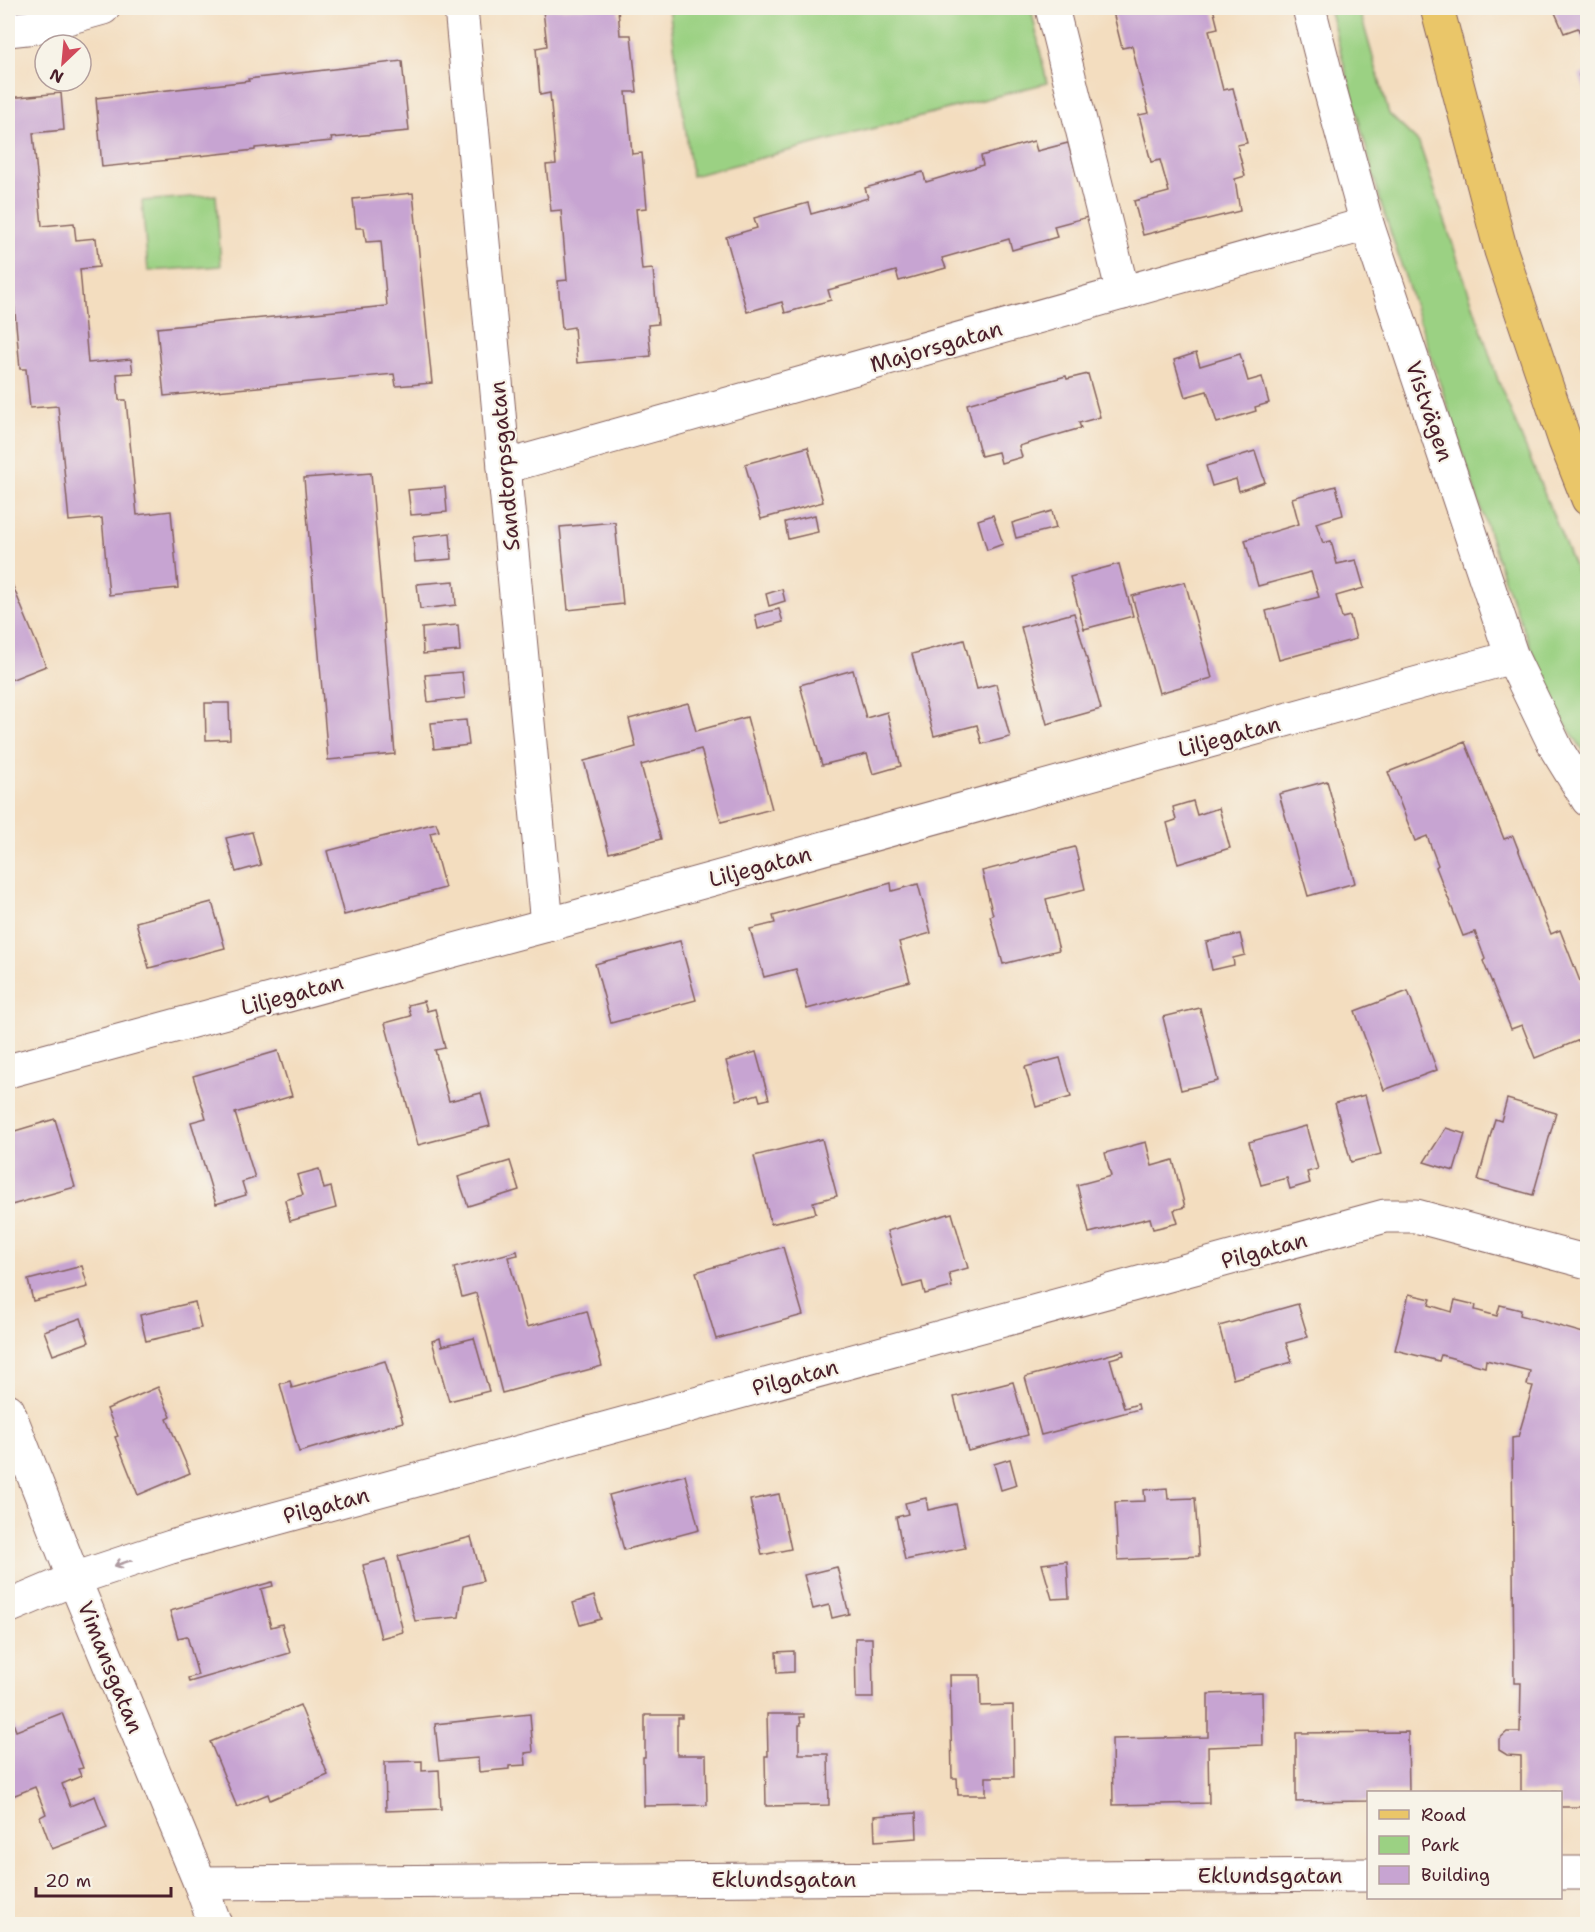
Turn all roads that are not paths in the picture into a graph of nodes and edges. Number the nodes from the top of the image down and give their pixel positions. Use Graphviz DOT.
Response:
graph roads {
  1 [pos="103,8"];
  2 [pos="461,8"];
  3 [pos="1052,8"];
  4 [pos="1309,8"];
  5 [pos="1437,8"];
  6 [pos="8,30"];
  7 [pos="1367,224"];
  8 [pos="1123,293"];
  9 [pos="504,467"];
  10 [pos="1587,499"];
  11 [pos="1512,657"];
  12 [pos="1587,800"];
  13 [pos="547,925"];
  14 [pos="8,1071"];
  15 [pos="1587,1263"];
  16 [pos="8,1410"];
  17 [pos="74,1579"];
  18 [pos="8,1607"];
  19 [pos="1587,1873"];
  20 [pos="1562,1874"];
  21 [pos="1367,1875"];
  22 [pos="200,1883"];
  23 [pos="215,1924"];
  1 -- 6 [label="street"];
  2 -- 9 [label="street, Sandtorpsgatan"];
  3 -- 8 [label="street"];
  4 -- 7 [label="street, Vistvägen"];
  5 -- 10 [label="main road"];
  7 -- 8 [label="street, Majorsgatan"];
  7 -- 11 [label="street, Vistvägen"];
  8 -- 9 [label="street, Majorsgatan"];
  9 -- 13 [label="street, Sandtorpsgatan"];
  11 -- 12 [label="street, Vistvägen"];
  11 -- 13 [label="street, Liljegatan"];
  13 -- 14 [label="street, Liljegatan"];
  15 -- 17 [label="street, Pilgatan, one-way"];
  16 -- 17 [label="street, Vimansgatan"];
  17 -- 18 [label="street, Pilgatan"];
  17 -- 22 [label="street, Vimansgatan"];
  19 -- 20 [label="street"];
  21 -- 22 [label="street, Eklundsgatan"];
  22 -- 23 [label="street, Vimansgatan"];
}
